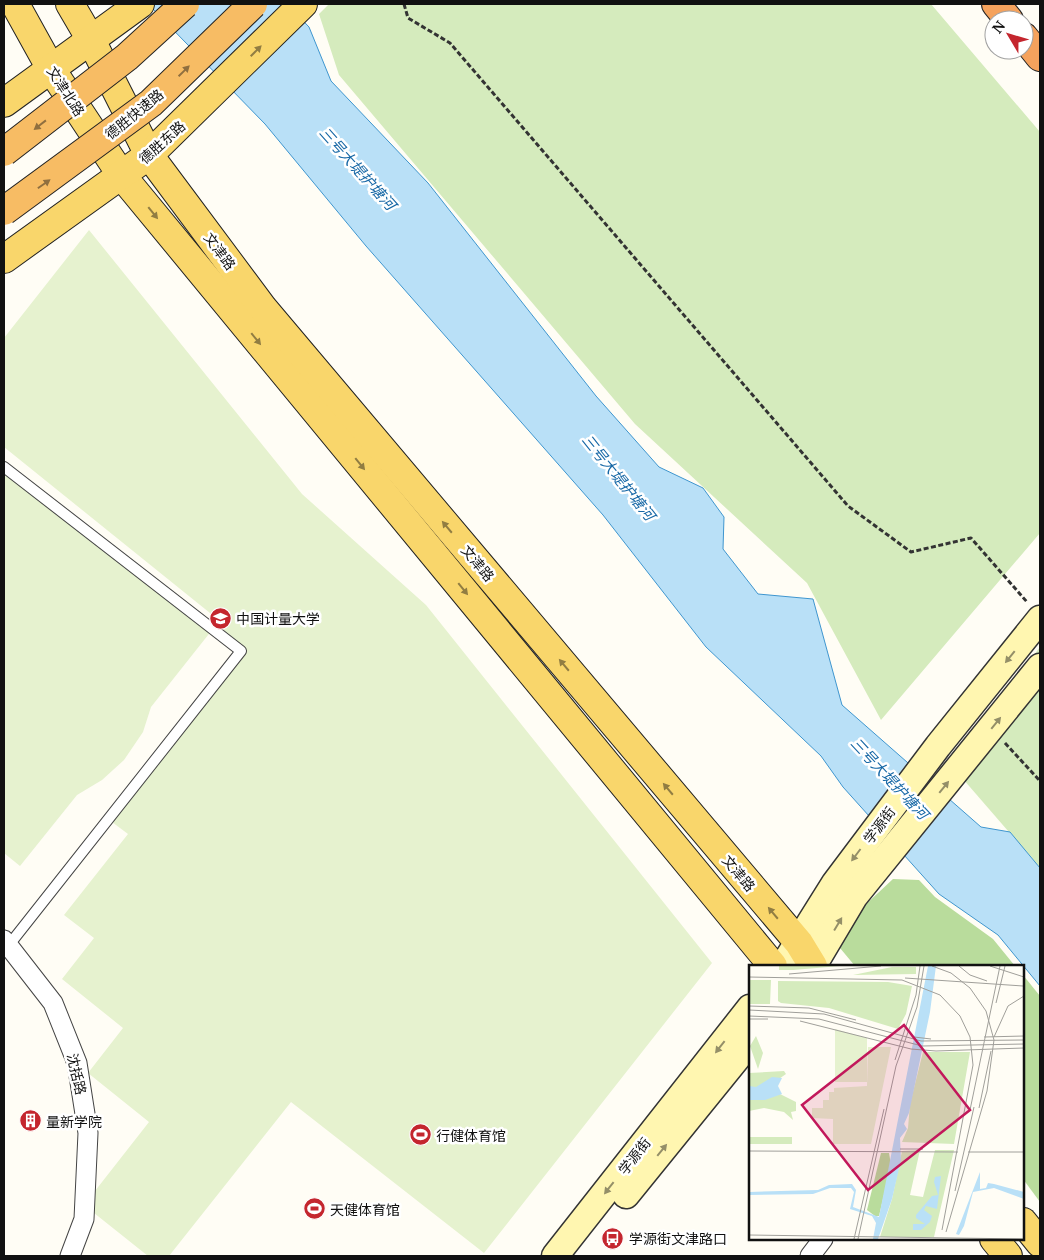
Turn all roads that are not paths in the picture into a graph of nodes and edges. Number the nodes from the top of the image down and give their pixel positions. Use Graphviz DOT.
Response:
graph roads {
  1 [pos="15,4"];
  2 [pos="70,4"];
  3 [pos="140,4"];
  4 [pos="185,4"];
  5 [pos="253,4"];
  6 [pos="303,4"];
  7 [pos="91,40"];
  8 [pos="51,69"];
  9 [pos="4,103"];
  10 [pos="4,152"];
  11 [pos="149,156"];
  12 [pos="122,176"];
  13 [pos="4,212"];
  14 [pos="4,259"];
  15 [pos="4,467"];
  16 [pos="1034,611"];
  17 [pos="1040,667"];
  18 [pos="6,942"];
  19 [pos="799,943"];
  20 [pos="773,965"];
  21 [pos="784,965"];
  22 [pos="812,965"];
  23 [pos="814,965"];
  24 [pos="749,1009"];
  25 [pos="749,1043"];
  26 [pos="1024,1223"];
  27 [pos="822,1240"];
  28 [pos="995,1240"];
  29 [pos="1040,1243"];
  30 [pos="70,1256"];
  31 [pos="555,1256"];
  32 [pos="576,1256"];
  33 [pos="810,1256"];
  34 [pos="1008,1256"];
  1 -- 8 [label="main road, 文津北路"];
  2 -- 7 [label="main road"];
  3 -- 7 [label="main road"];
  4 -- 10 [label="highway, one-way, bridge"];
  13 -- 5 [label="highway, 德胜快速路, one-way, bridge"];
  11 -- 6 [label="main road, 德胜东路, one-way"];
  7 -- 8 [label="main road"];
  7 -- 11 [label="main road"];
  8 -- 9 [label="main road"];
  8 -- 12 [label="main road, 文津北路"];
  11 -- 12 [label="main road, 德胜东路"];
  19 -- 11 [label="main road, 文津路, one-way"];
  12 -- 14 [label="main road, 德胜东路"];
  12 -- 20 [label="main road, 文津路, one-way"];
  15 -- 18 [label="lane"];
  16 -- 19 [label="main road, 学源街, one-way"];
  23 -- 17 [label="main road, 学源街, one-way"];
  18 -- 30 [label="street, 沈括路"];
  19 -- 21 [label="main road, 学源街"];
  19 -- 22 [label="main road, 文津路"];
  24 -- 31 [label="main road, 学源街, one-way"];
  32 -- 25 [label="main road, 学源街, one-way"];
  26 -- 29 [label="main road"];
  27 -- 33 [label="street"];
  28 -- 34 [label="main road"];
}
